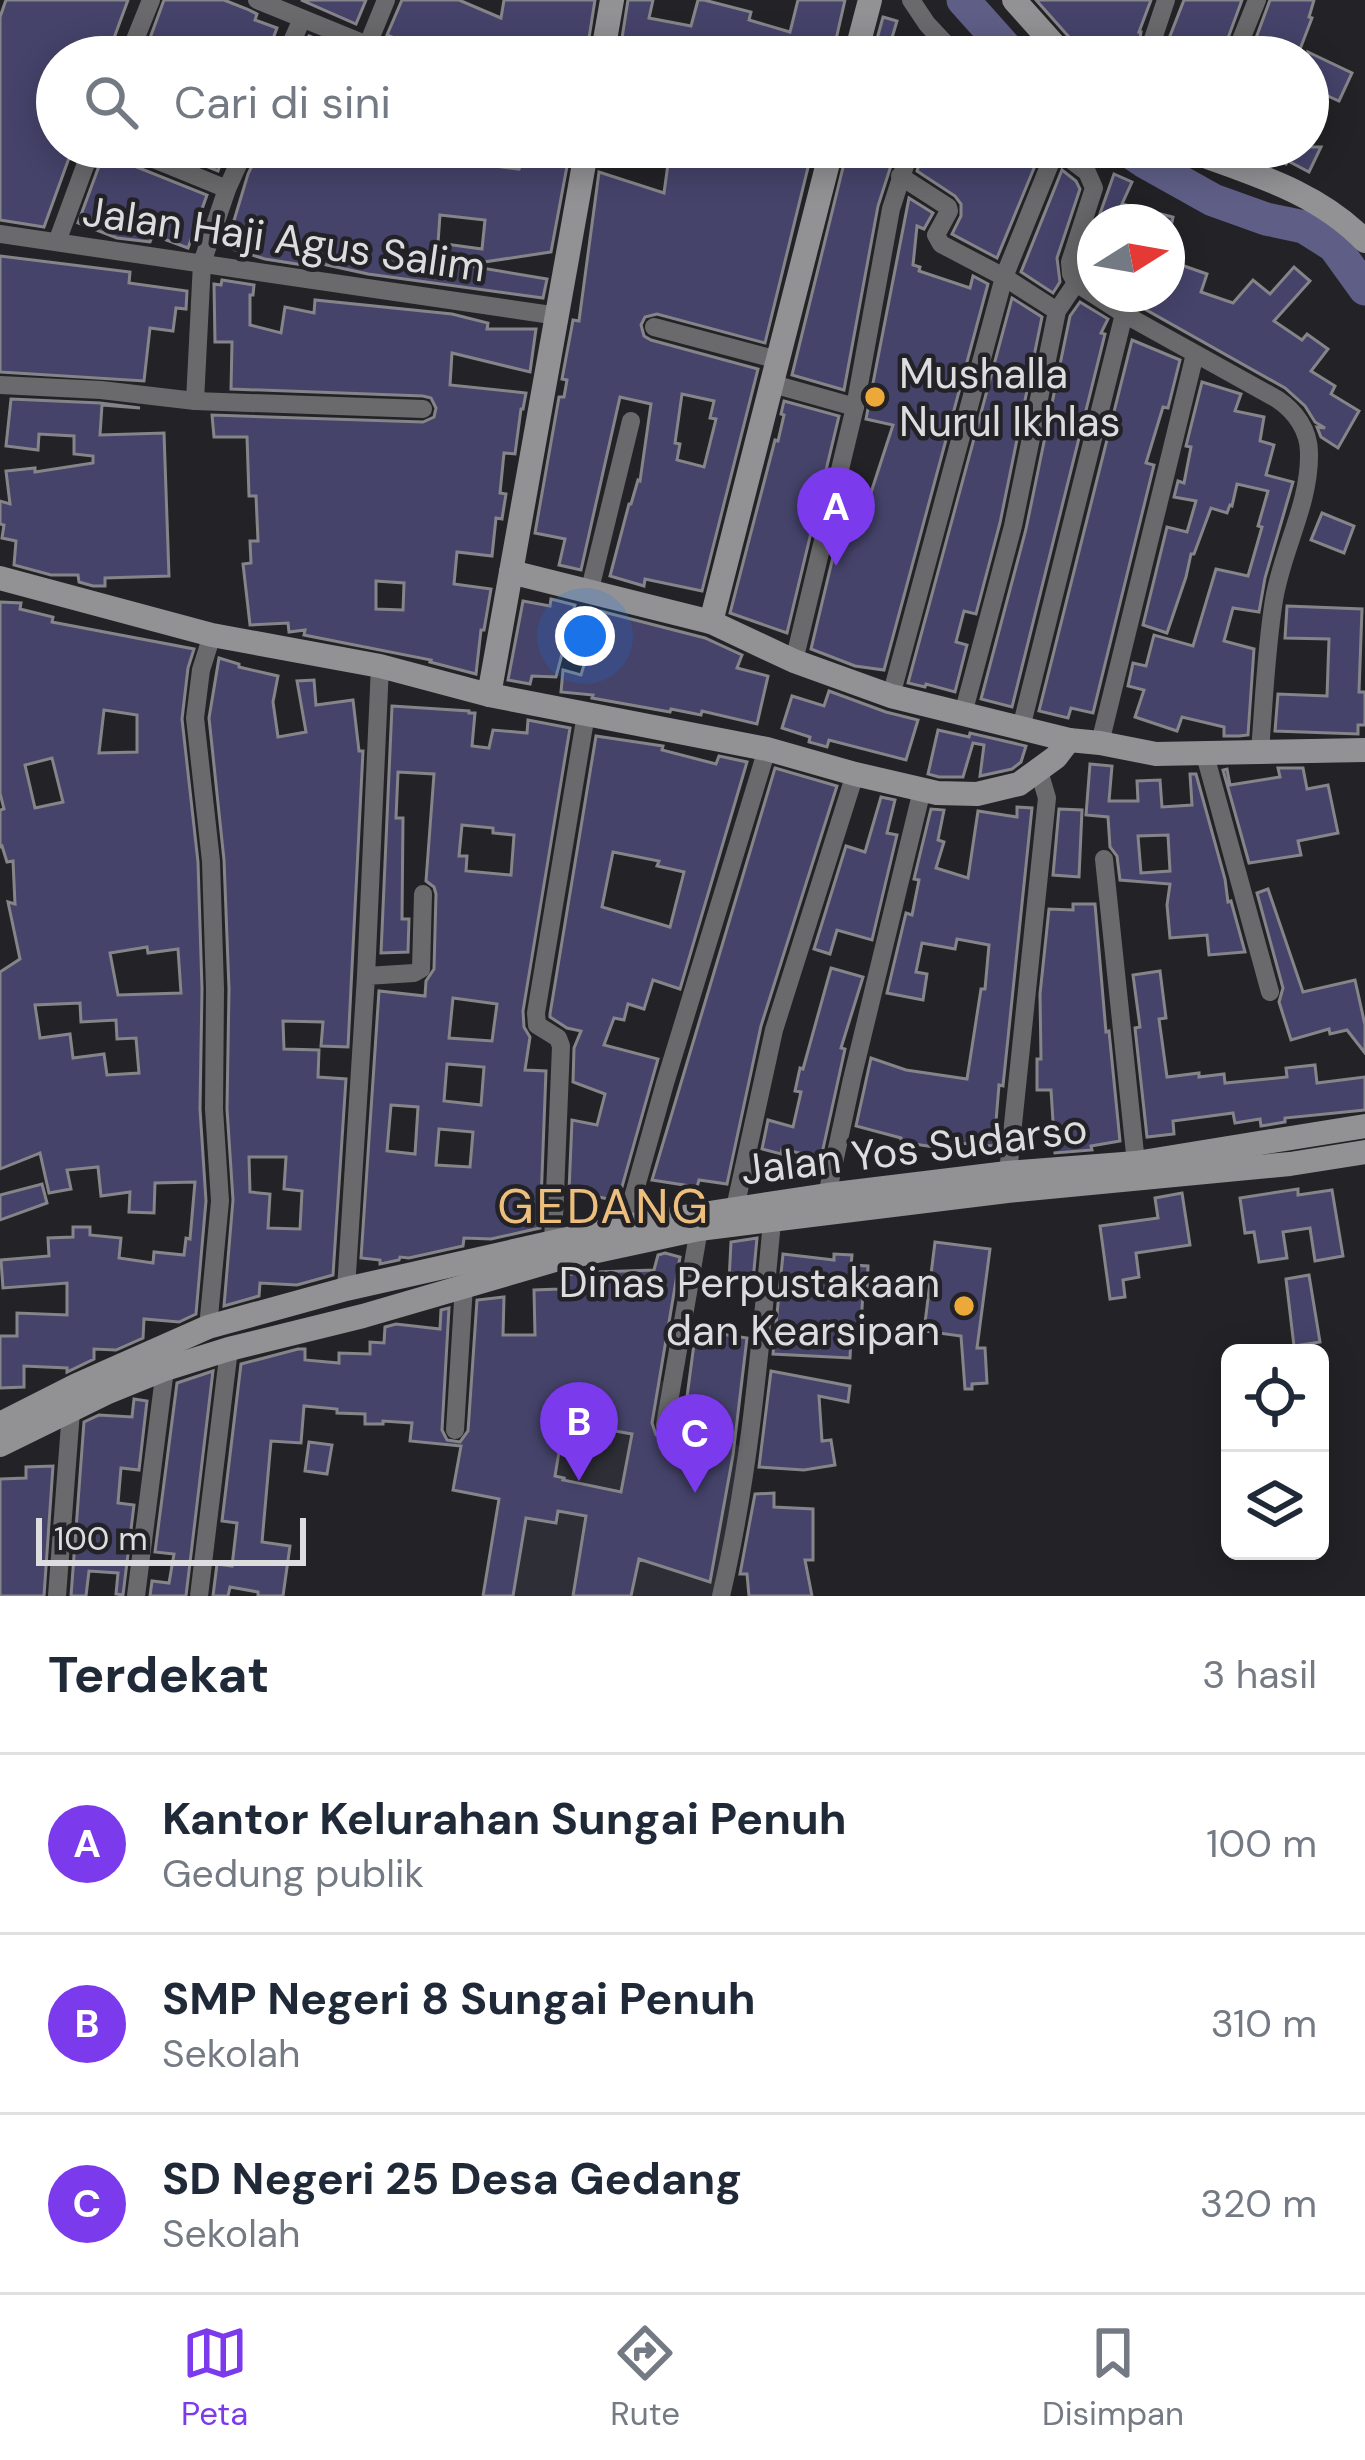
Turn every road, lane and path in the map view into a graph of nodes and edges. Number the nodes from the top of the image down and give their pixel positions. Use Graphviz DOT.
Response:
graph roads {
  1 [pos="152,0"];
  2 [pos="257,0"];
  3 [pos="386,0"];
  4 [pos="612,0"];
  5 [pos="870,0"];
  6 [pos="911,0"];
  7 [pos="1014,0"];
  8 [pos="1166,0"];
  9 [pos="1257,0"];
  10 [pos="302,19"];
  11 [pos="137,36"];
  12 [pos="294,36"];
  13 [pos="343,36"];
  14 [pos="385,36"];
  15 [pos="606,36"];
  16 [pos="861,36"];
  17 [pos="938,36"];
  18 [pos="1046,36"];
  19 [pos="1154,36"];
  20 [pos="1242,36"];
  21 [pos="84,168"];
  22 [pos="176,168"];
  23 [pos="236,168"];
  24 [pos="583,168"];
  25 [pos="827,168"];
  26 [pos="903,168"];
  27 [pos="1047,168"];
  28 [pos="1082,168"];
  29 [pos="1236,168"];
  30 [pos="900,176"];
  31 [pos="227,189"];
  32 [pos="0,233"];
  33 [pos="1365,241"];
  34 [pos="57,242"];
  35 [pos="202,263"];
  36 [pos="1004,277"];
  37 [pos="1076,284"];
  38 [pos="1057,311"];
  39 [pos="1124,314"];
  40 [pos="558,316"];
  41 [pos="654,327"];
  42 [pos="1195,353"];
  43 [pos="776,372"];
  44 [pos="0,385"];
  45 [pos="195,401"];
  46 [pos="855,407"];
  47 [pos="423,410"];
  48 [pos="631,422"];
  49 [pos="511,572"];
  50 [pos="0,578"];
  51 [pos="589,593"];
  52 [pos="711,622"];
  53 [pos="212,635"];
  54 [pos="794,661"];
  55 [pos="380,665"];
  56 [pos="489,695"];
  57 [pos="891,696"];
  58 [pos="586,714"];
  59 [pos="963,714"];
  60 [pos="1021,728"];
  61 [pos="1069,740"];
  62 [pos="1100,742"];
  63 [pos="767,749"];
  64 [pos="1365,750"];
  65 [pos="1260,751"];
  66 [pos="1205,755"];
  67 [pos="1039,771"];
  68 [pos="855,774"];
  69 [pos="922,790"];
  70 [pos="1104,859"];
  71 [pos="423,894"];
  72 [pos="366,976"];
  73 [pos="1270,992"];
  74 [pos="1365,1126"];
  75 [pos="1365,1152"];
  76 [pos="1136,1163"];
  77 [pos="1007,1182"];
  78 [pos="827,1195"];
  79 [pos="734,1208"];
  80 [pos="772,1222"];
  81 [pos="699,1229"];
  82 [pos="611,1236"];
  83 [pos="553,1242"];
  84 [pos="464,1285"];
  85 [pos="346,1288"];
  86 [pos="208,1327"];
  87 [pos="229,1349"];
  88 [pos="165,1369"];
  89 [pos="71,1411"];
  90 [pos="0,1424"];
  91 [pos="665,1425"];
  92 [pos="455,1430"];
  93 [pos="0,1445"];
  94 [pos="58,1596"];
  95 [pos="136,1596"];
  96 [pos="200,1596"];
  97 [pos="721,1596"];
  1 -- 11 [label="street"];
  2 -- 10 [label="street"];
  3 -- 14 [label="street"];
  4 -- 15 [label="street"];
  5 -- 16 [label="street"];
  6 -- 17 [label="street"];
  7 -- 18 [label="street"];
  8 -- 19 [label="street"];
  9 -- 20 [label="street"];
  10 -- 12 [label="street"];
  10 -- 13 [label="street"];
  21 -- 34 [label="street"];
  22 -- 31 [label="street"];
  23 -- 31 [label="street"];
  24 -- 40 [label="street"];
  25 -- 43 [label="street"];
  26 -- 30 [label="street"];
  27 -- 36 [label="street"];
  28 -- 37 [label="street"];
  29 -- 33 [label="street"];
  30 -- 36 [label="street"];
  30 -- 46 [label="street"];
  31 -- 35 [label="street"];
  32 -- 34 [label="street, Jalan Haji Agus Salim"];
  34 -- 35 [label="street, Jalan Haji Agus Salim"];
  35 -- 40 [label="street, Jalan Haji Agus Salim"];
  35 -- 45 [label="street"];
  36 -- 38 [label="street"];
  36 -- 57 [label="street"];
  37 -- 38 [label="street"];
  37 -- 39 [label="street"];
  38 -- 59 [label="street"];
  39 -- 42 [label="street"];
  39 -- 60 [label="street"];
  40 -- 49 [label="street"];
  41 -- 43 [label="street"];
  42 -- 62 [label="street"];
  42 -- 65 [label="street"];
  43 -- 46 [label="street"];
  43 -- 52 [label="street"];
  44 -- 45 [label="street"];
  45 -- 47 [label="street"];
  46 -- 54 [label="street"];
  48 -- 51 [label="street"];
  49 -- 51 [label="street"];
  49 -- 56 [label="street"];
  50 -- 53 [label="street"];
  51 -- 52 [label="street"];
  52 -- 54 [label="street"];
  53 -- 55 [label="street"];
  53 -- 86 [label="street"];
  54 -- 57 [label="street"];
  55 -- 56 [label="street"];
  55 -- 72 [label="street"];
  56 -- 58 [label="street"];
  57 -- 59 [label="street"];
  58 -- 63 [label="street"];
  58 -- 83 [label="street"];
  59 -- 60 [label="street"];
  60 -- 61 [label="street"];
  61 -- 62 [label="street"];
  61 -- 67 [label="street"];
  62 -- 66 [label="street"];
  63 -- 68 [label="street"];
  63 -- 82 [label="street"];
  64 -- 65 [label="street"];
  65 -- 66 [label="street"];
  66 -- 73 [label="street"];
  67 -- 69 [label="street"];
  67 -- 77 [label="street"];
  68 -- 69 [label="street"];
  68 -- 79 [label="street"];
  69 -- 78 [label="street"];
  70 -- 76 [label="street"];
  71 -- 72 [label="street"];
  72 -- 85 [label="street"];
  74 -- 76 [label="street, Jalan Yos Sudarso"];
  75 -- 77 [label="street, Jalan Yos Sudarso"];
  76 -- 77 [label="street, Jalan Yos Sudarso"];
  77 -- 78 [label="street, Jalan Yos Sudarso"];
  77 -- 80 [label="street, Jalan Yos Sudarso"];
  78 -- 79 [label="street, Jalan Yos Sudarso"];
  79 -- 82 [label="street, Jalan Yos Sudarso"];
  80 -- 81 [label="street, Jalan Yos Sudarso"];
  80 -- 97 [label="street"];
  81 -- 82 [label="street, Jalan Yos Sudarso"];
  81 -- 91 [label="street"];
  82 -- 83 [label="street, Jalan Yos Sudarso"];
  82 -- 84 [label="street, Jalan Yos Sudarso"];
  83 -- 85 [label="street, Jalan Yos Sudarso"];
  84 -- 87 [label="street, Jalan Yos Sudarso"];
  84 -- 92 [label="street"];
  85 -- 86 [label="street, Jalan Yos Sudarso"];
  86 -- 90 [label="street, Jalan Yos Sudarso"];
  87 -- 88 [label="street, Jalan Yos Sudarso"];
  87 -- 96 [label="street"];
  88 -- 89 [label="street, Jalan Yos Sudarso"];
  88 -- 95 [label="street"];
  89 -- 93 [label="street, Jalan Yos Sudarso"];
  89 -- 94 [label="street"];
}
